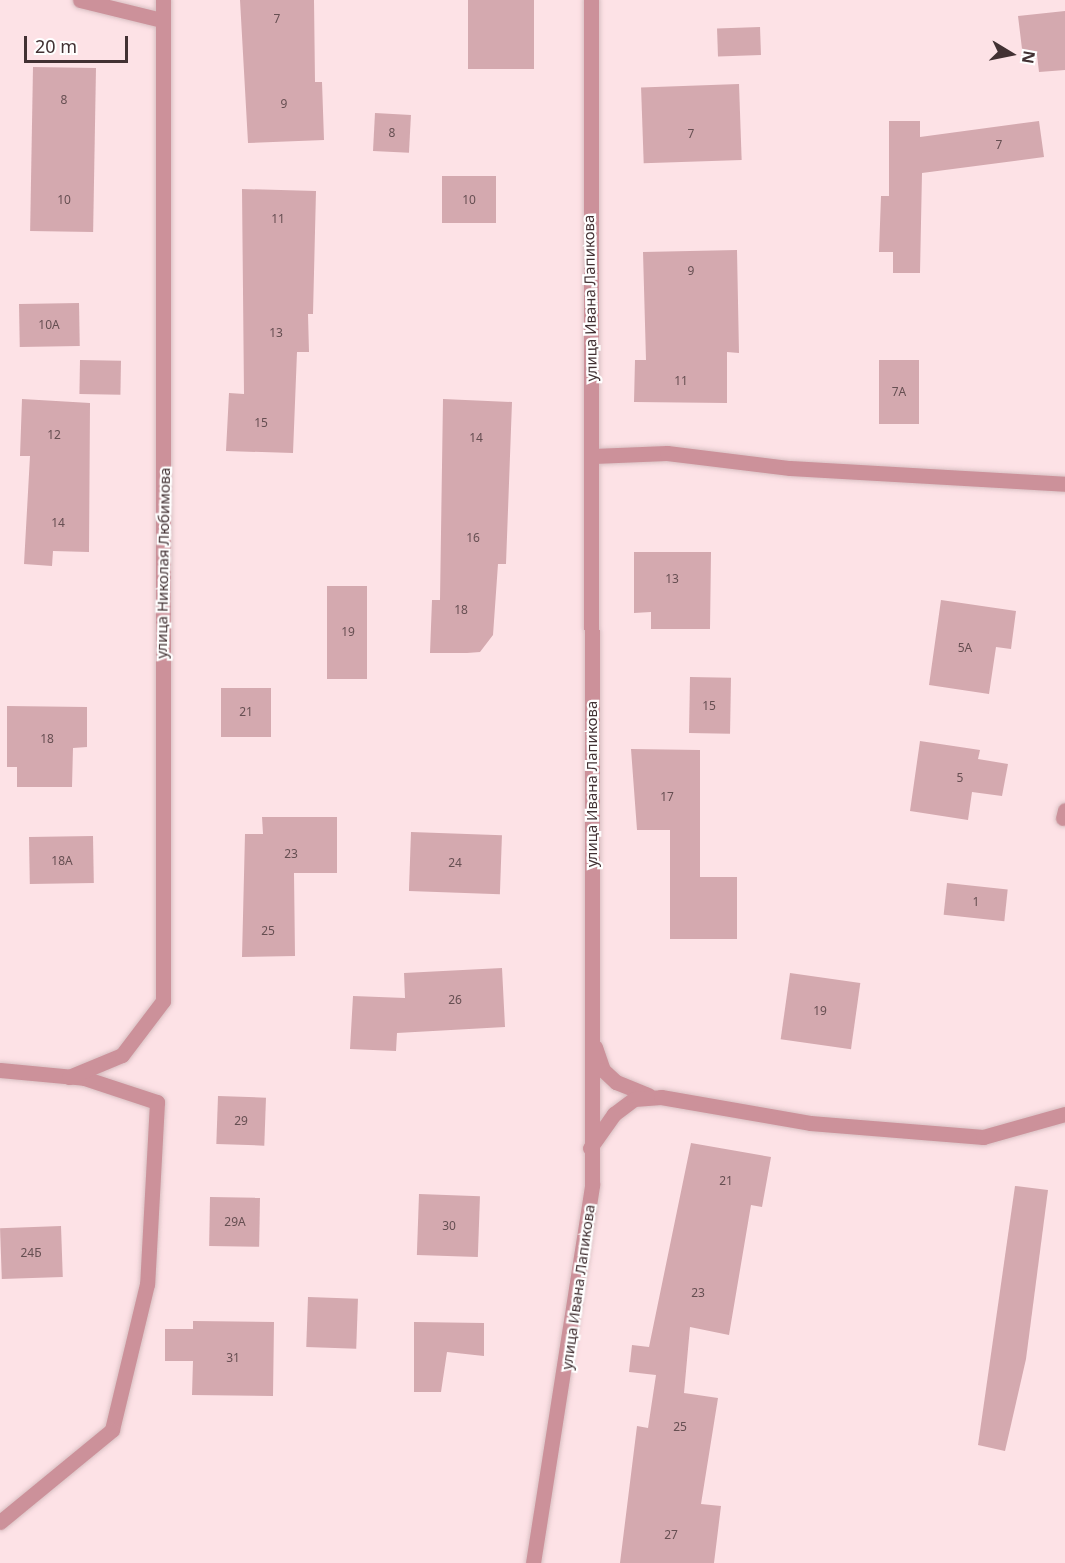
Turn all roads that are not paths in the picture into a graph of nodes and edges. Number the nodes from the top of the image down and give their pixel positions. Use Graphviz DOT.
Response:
graph roads {
  1 [pos="80,0"];
  2 [pos="163,0"];
  3 [pos="591,0"];
  4 [pos="162,20"];
  5 [pos="593,456"];
  6 [pos="1065,484"];
  7 [pos="591,1036"];
  8 [pos="0,1070"];
  9 [pos="69,1077"];
  10 [pos="661,1097"];
  11 [pos="1065,1114"];
  12 [pos="590,1148"];
  13 [pos="0,1522"];
  14 [pos="533,1563"];
  1 -- 4 [label="street"];
  2 -- 4 [label="street, улица Николая Любимова"];
  3 -- 5 [label="street, улица Ивана Лапикова"];
  4 -- 9 [label="street, улица Николая Любимова"];
  5 -- 6 [label="street"];
  5 -- 7 [label="street, улица Ивана Лапикова"];
  7 -- 10 [label="street"];
  7 -- 12 [label="street, улица Ивана Лапикова"];
  8 -- 9 [label="street"];
  9 -- 13 [label="street"];
  10 -- 11 [label="street"];
  10 -- 12 [label="street"];
  12 -- 14 [label="street, улица Ивана Лапикова"];
}
